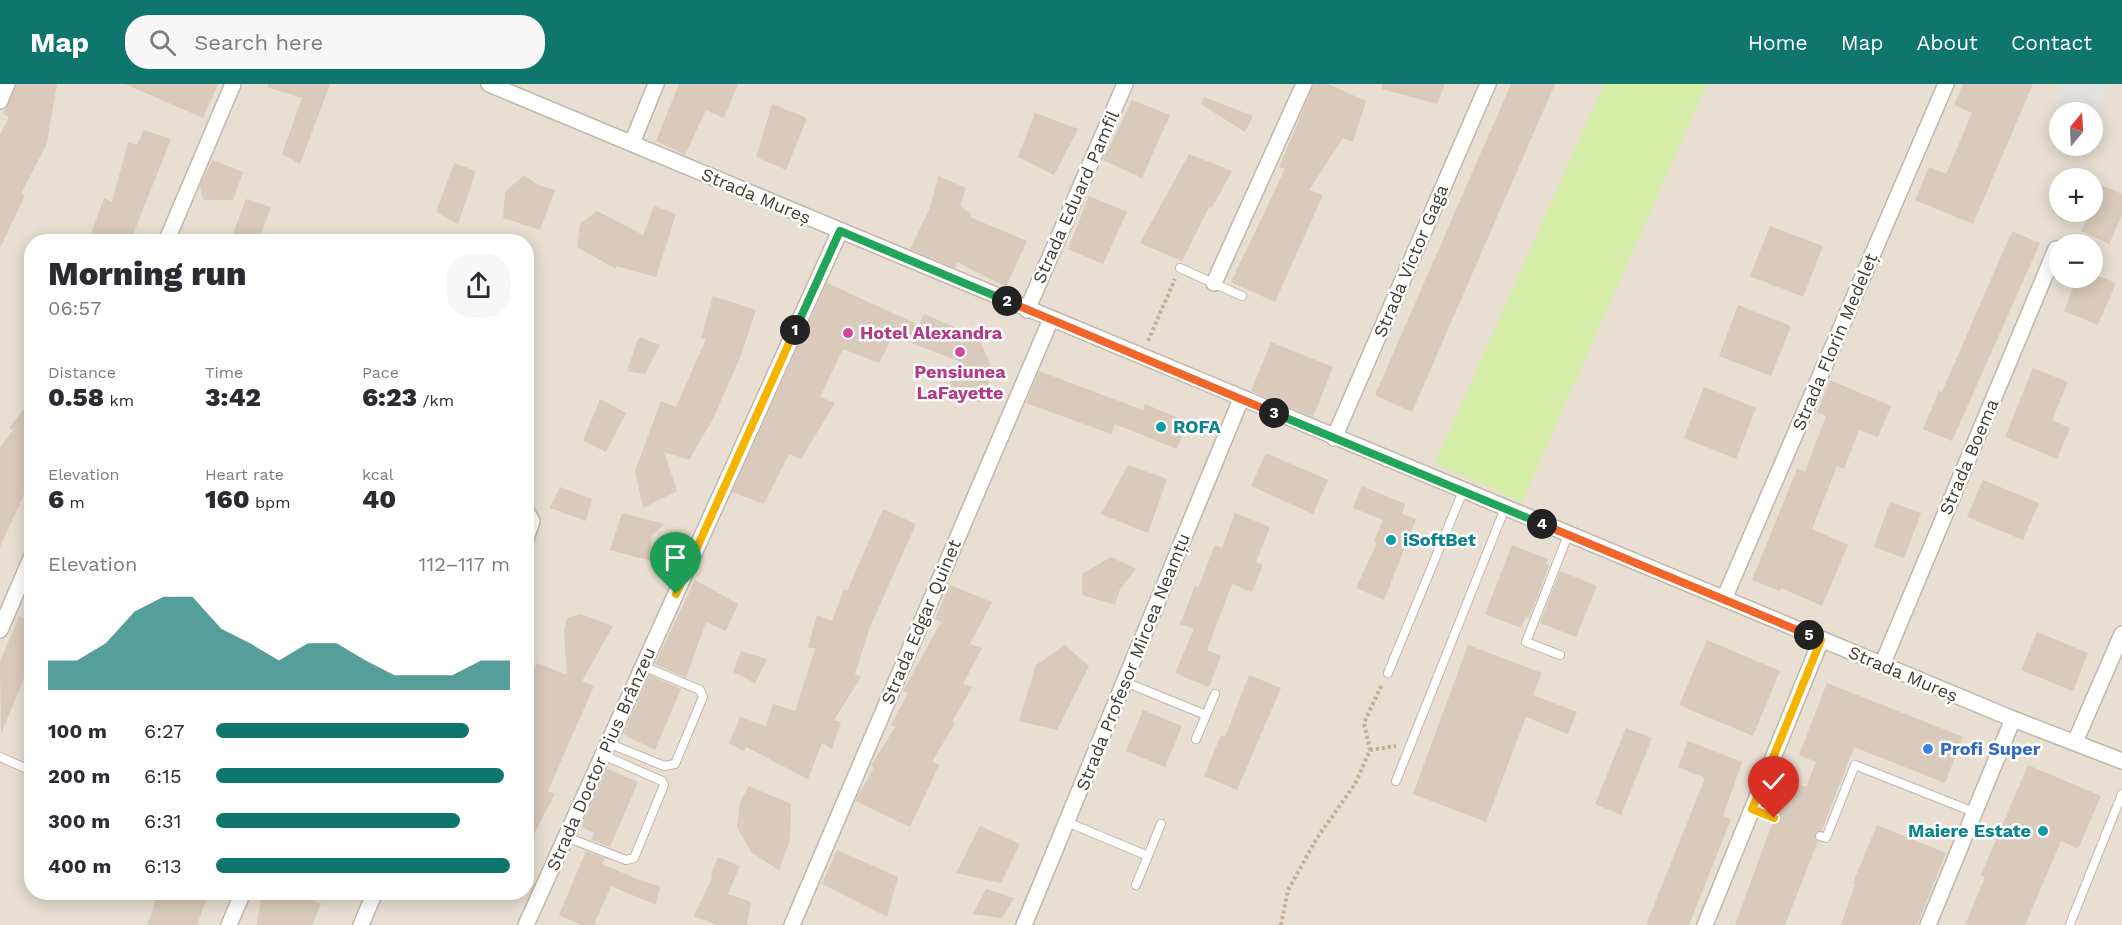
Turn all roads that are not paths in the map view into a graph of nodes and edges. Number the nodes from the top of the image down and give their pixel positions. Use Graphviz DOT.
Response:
graph roads {
  1 [pos="7,84"];
  2 [pos="233,84"];
  3 [pos="489,84"];
  4 [pos="656,84"];
  5 [pos="1125,84"];
  6 [pos="1304,84"];
  7 [pos="1488,84"];
  8 [pos="1946,84"];
  9 [pos="0,101"];
  10 [pos="632,143"];
  11 [pos="840,231"];
  12 [pos="169,234"];
  13 [pos="2049,266"];
  14 [pos="1180,268"];
  15 [pos="1214,283"];
  16 [pos="1242,296"];
  17 [pos="1027,310"];
  18 [pos="1051,319"];
  19 [pos="1241,399"];
  20 [pos="1334,438"];
  21 [pos="1463,491"];
  22 [pos="1505,508"];
  23 [pos="1568,535"];
  24 [pos="24,574"];
  25 [pos="1724,599"];
  26 [pos="0,630"];
  27 [pos="2122,634"];
  28 [pos="1821,640"];
  29 [pos="1560,655"];
  30 [pos="1882,665"];
  31 [pos="643,666"];
  32 [pos="1388,673"];
  33 [pos="1125,681"];
  34 [pos="1215,694"];
  35 [pos="1206,715"];
  36 [pos="2013,719"];
  37 [pos="1196,739"];
  38 [pos="2075,742"];
  39 [pos="605,749"];
  40 [pos="0,757"];
  41 [pos="2122,761"];
  42 [pos="24,768"];
  43 [pos="1395,781"];
  44 [pos="2122,794"];
  45 [pos="1752,809"];
  46 [pos="1974,812"];
  47 [pos="1774,818"];
  48 [pos="1067,822"];
  49 [pos="1161,824"];
  50 [pos="1820,836"];
  51 [pos="566,837"];
  52 [pos="1148,856"];
  53 [pos="1136,885"];
  54 [pos="240,900"];
  55 [pos="372,900"];
  56 [pos="2070,924"];
  57 [pos="229,925"];
  58 [pos="361,925"];
  59 [pos="526,925"];
  60 [pos="792,925"];
  61 [pos="1024,925"];
  62 [pos="1705,925"];
  63 [pos="1928,925"];
  1 -- 9 [label="street"];
  2 -- 12 [label="street"];
  3 -- 10 [label="street, Strada Mureș"];
  4 -- 10 [label="street"];
  5 -- 17 [label="street, Strada Eduard Pamfil"];
  6 -- 15 [label="street"];
  7 -- 20 [label="street, Strada Victor Gaga"];
  8 -- 25 [label="street, Strada Florin Medeleț"];
  10 -- 11 [label="street, Strada Mureș"];
  11 -- 17 [label="street, Strada Mureș"];
  11 -- 31 [label="street, Strada Doctor Pius Brânzeu"];
  13 -- 30 [label="street, Strada Boema"];
  14 -- 15 [label="lane"];
  15 -- 16 [label="lane"];
  17 -- 18 [label="street, Strada Mureș"];
  18 -- 19 [label="street, Strada Mureș"];
  18 -- 60 [label="street, Strada Edgar Quinet"];
  19 -- 20 [label="street, Strada Mureș"];
  19 -- 33 [label="street, Strada Profesor Mircea Neamțu"];
  20 -- 21 [label="street, Strada Mureș"];
  21 -- 22 [label="street, Strada Mureș"];
  21 -- 32 [label="lane"];
  22 -- 23 [label="street, Strada Mureș"];
  22 -- 43 [label="lane"];
  23 -- 25 [label="street, Strada Mureș"];
  23 -- 29 [label="lane"];
  24 -- 26 [label="street"];
  25 -- 28 [label="street, Strada Mureș"];
  27 -- 38 [label="street"];
  28 -- 30 [label="street, Strada Mureș"];
  28 -- 45 [label="street"];
  30 -- 36 [label="street, Strada Mureș"];
  31 -- 39 [label="street, Strada Doctor Pius Brânzeu"];
  31 -- 39 [label="lane"];
  33 -- 35 [label="lane"];
  33 -- 48 [label="street, Strada Profesor Mircea Neamțu"];
  34 -- 35 [label="lane"];
  35 -- 37 [label="lane"];
  36 -- 38 [label="street, Strada Mureș"];
  36 -- 46 [label="street"];
  38 -- 41 [label="street, Strada Mureș"];
  39 -- 51 [label="street, Strada Doctor Pius Brânzeu"];
  39 -- 51 [label="lane"];
  40 -- 42 [label="lane"];
  44 -- 56 [label="lane"];
  45 -- 47 [label="lane"];
  45 -- 62 [label="street"];
  46 -- 50 [label="lane"];
  46 -- 63 [label="street"];
  48 -- 52 [label="lane"];
  48 -- 61 [label="street, Strada Profesor Mircea Neamțu"];
  49 -- 52 [label="lane"];
  51 -- 59 [label="street, Strada Doctor Pius Brânzeu"];
  52 -- 53 [label="lane"];
  54 -- 57 [label="street"];
  55 -- 58 [label="street"];
}
